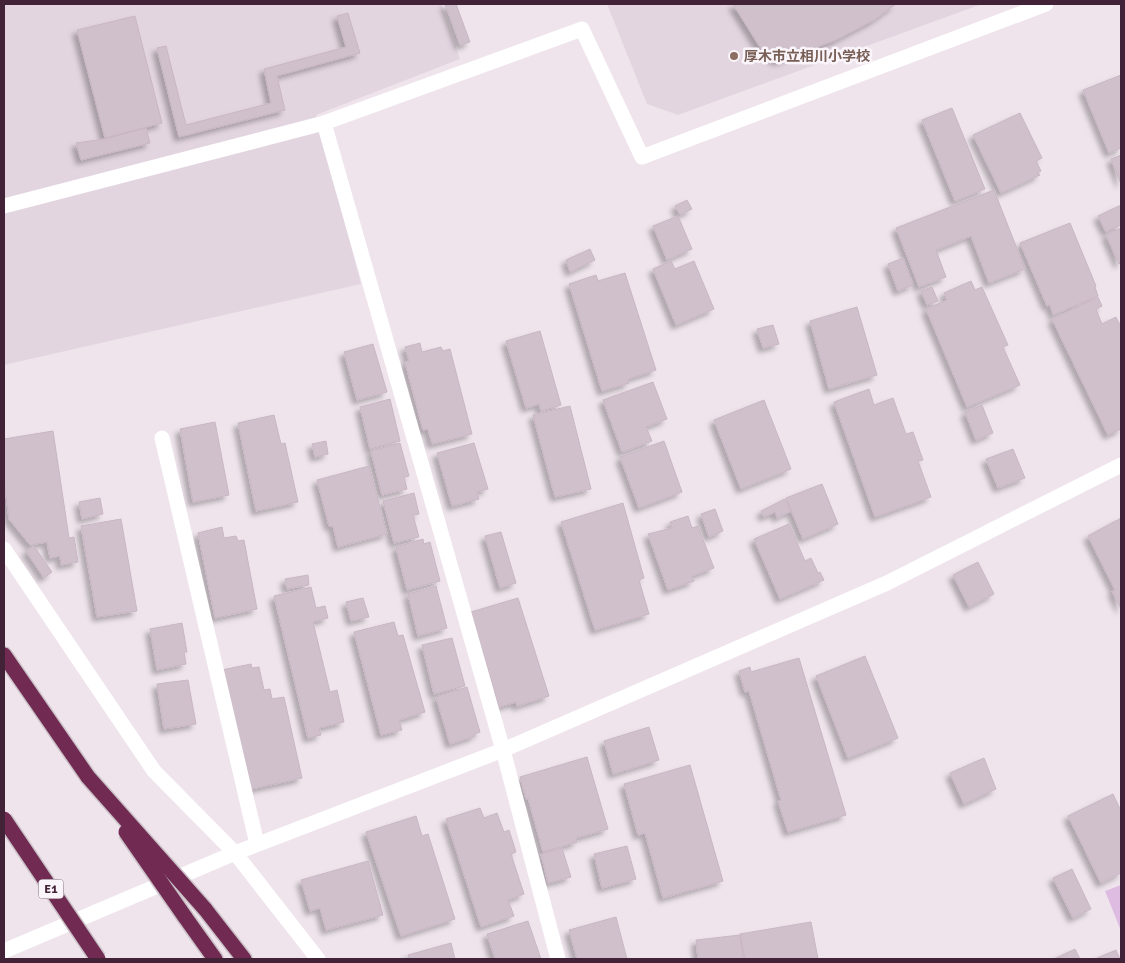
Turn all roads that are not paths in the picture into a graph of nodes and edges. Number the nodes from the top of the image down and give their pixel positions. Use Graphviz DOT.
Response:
graph roads {
  1 [pos="1046,4"];
  2 [pos="324,123"];
  3 [pos="4,206"];
  4 [pos="162,438"];
  5 [pos="1121,465"];
  6 [pos="4,548"];
  7 [pos="4,655"];
  8 [pos="503,750"];
  9 [pos="88,777"];
  10 [pos="4,819"];
  11 [pos="257,844"];
  12 [pos="235,852"];
  13 [pos="4,951"];
  14 [pos="98,959"];
  15 [pos="215,959"];
  16 [pos="244,959"];
  17 [pos="318,959"];
  18 [pos="558,959"];
  1 -- 2 [label="street"];
  2 -- 3 [label="street"];
  2 -- 8 [label="street"];
  4 -- 11 [label="street"];
  5 -- 8 [label="street"];
  6 -- 12 [label="street"];
  7 -- 9 [label="highway"];
  8 -- 11 [label="street"];
  8 -- 18 [label="street"];
  9 -- 15 [label="highway, bridge"];
  9 -- 16 [label="highway, bridge"];
  10 -- 14 [label="highway, E1, bridge"];
  11 -- 12 [label="street"];
  12 -- 13 [label="street"];
  12 -- 17 [label="street"];
}
